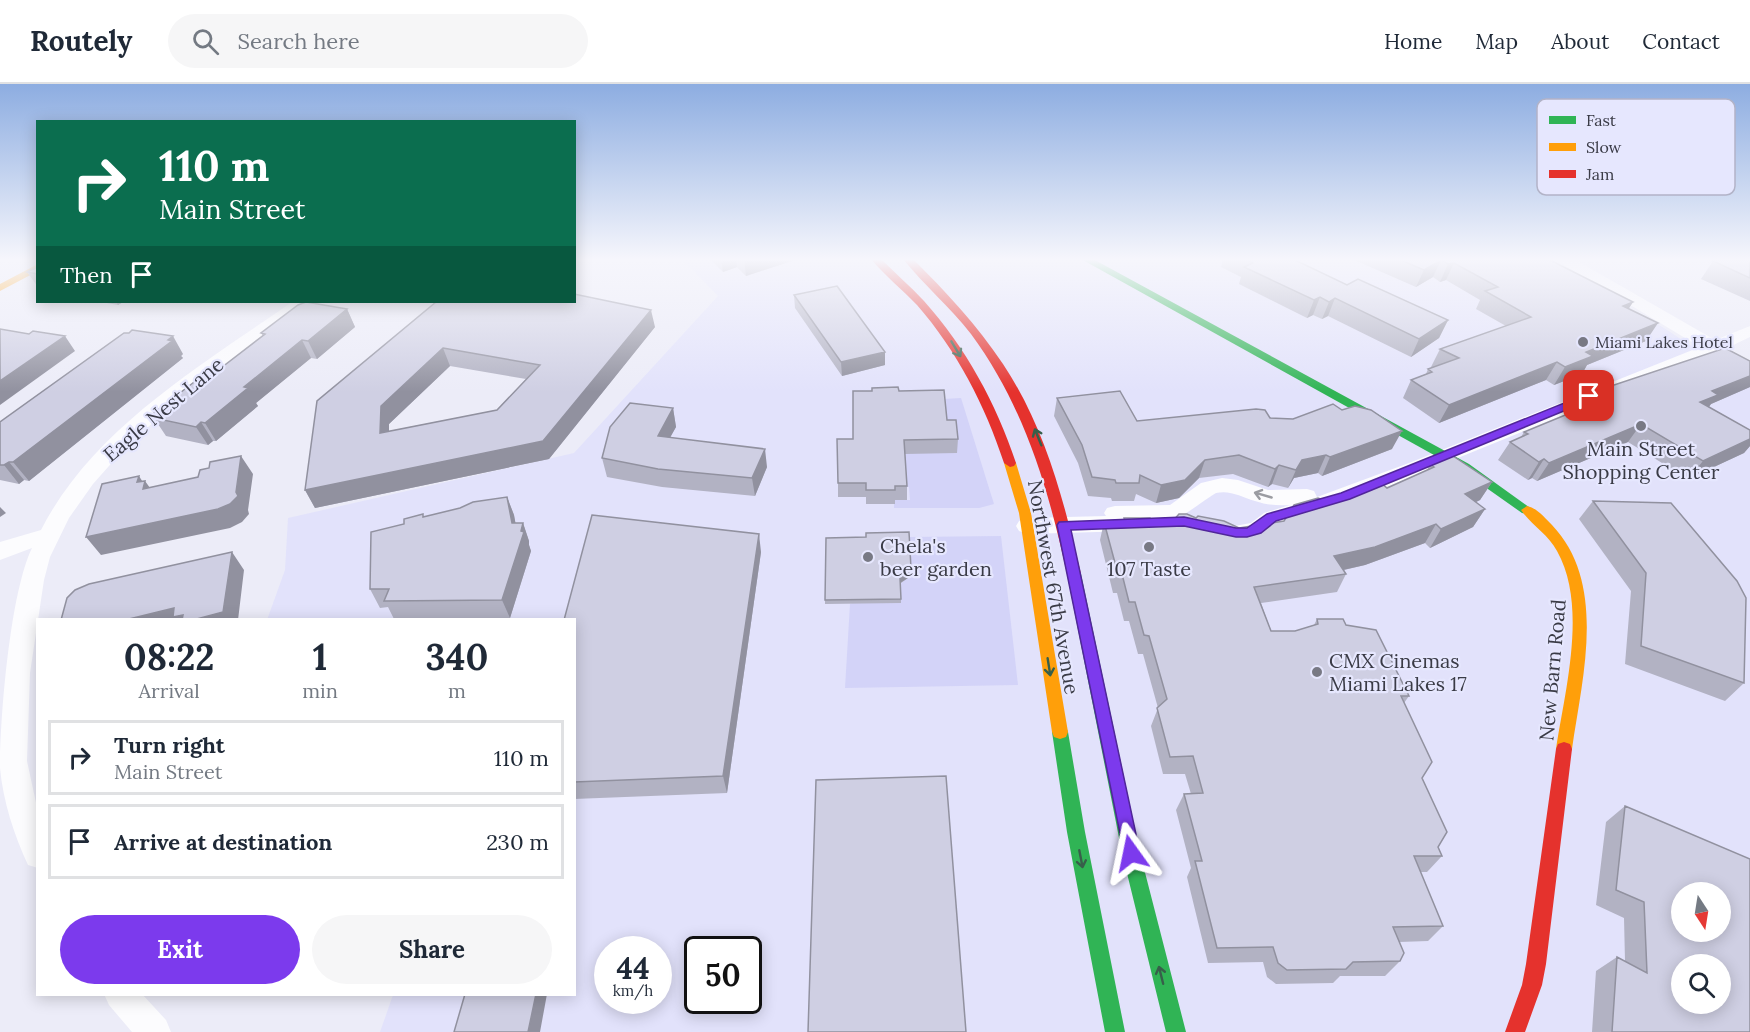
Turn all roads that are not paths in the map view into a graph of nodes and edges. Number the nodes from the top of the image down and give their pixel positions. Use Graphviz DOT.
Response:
graph roads {
  1 [pos="300,303"];
  2 [pos="920,303"];
  3 [pos="954,303"];
  4 [pos="1165,303"];
  5 [pos="1639,303"];
  6 [pos="1750,331"];
  7 [pos="1713,346"];
  8 [pos="1750,368"];
  9 [pos="1436,452"];
  10 [pos="1026,519"];
  11 [pos="1063,519"];
  12 [pos="1192,523"];
  13 [pos="1216,528"];
  14 [pos="50,535"];
  15 [pos="0,552"];
  16 [pos="9,668"];
  17 [pos="36,849"];
  18 [pos="122,996"];
  19 [pos="154,1032"];
  20 [pos="1115,1032"];
  21 [pos="1176,1032"];
  22 [pos="1515,1032"];
  1 -- 14 [label="street, Eagle Nest Lane"];
  2 -- 10 [label="main road, Northwest 67th Avenue, one-way"];
  11 -- 3 [label="main road, Northwest 67th Avenue, one-way"];
  4 -- 9 [label="main road, New Barn Road"];
  5 -- 7 [label="street"];
  6 -- 7 [label="street"];
  7 -- 8 [label="street"];
  7 -- 9 [label="street"];
  9 -- 11 [label="street, one-way"];
  9 -- 13 [label="street"];
  9 -- 22 [label="main road, New Barn Road"];
  10 -- 11 [label="street"];
  10 -- 20 [label="main road, Northwest 67th Avenue, one-way"];
  11 -- 12 [label="street"];
  21 -- 11 [label="main road, Northwest 67th Avenue, one-way"];
  14 -- 15 [label="street"];
  14 -- 16 [label="street, Eagle Nest Lane"];
  16 -- 17 [label="street, Eagle Nest Lane"];
  18 -- 19 [label="street"];
}
